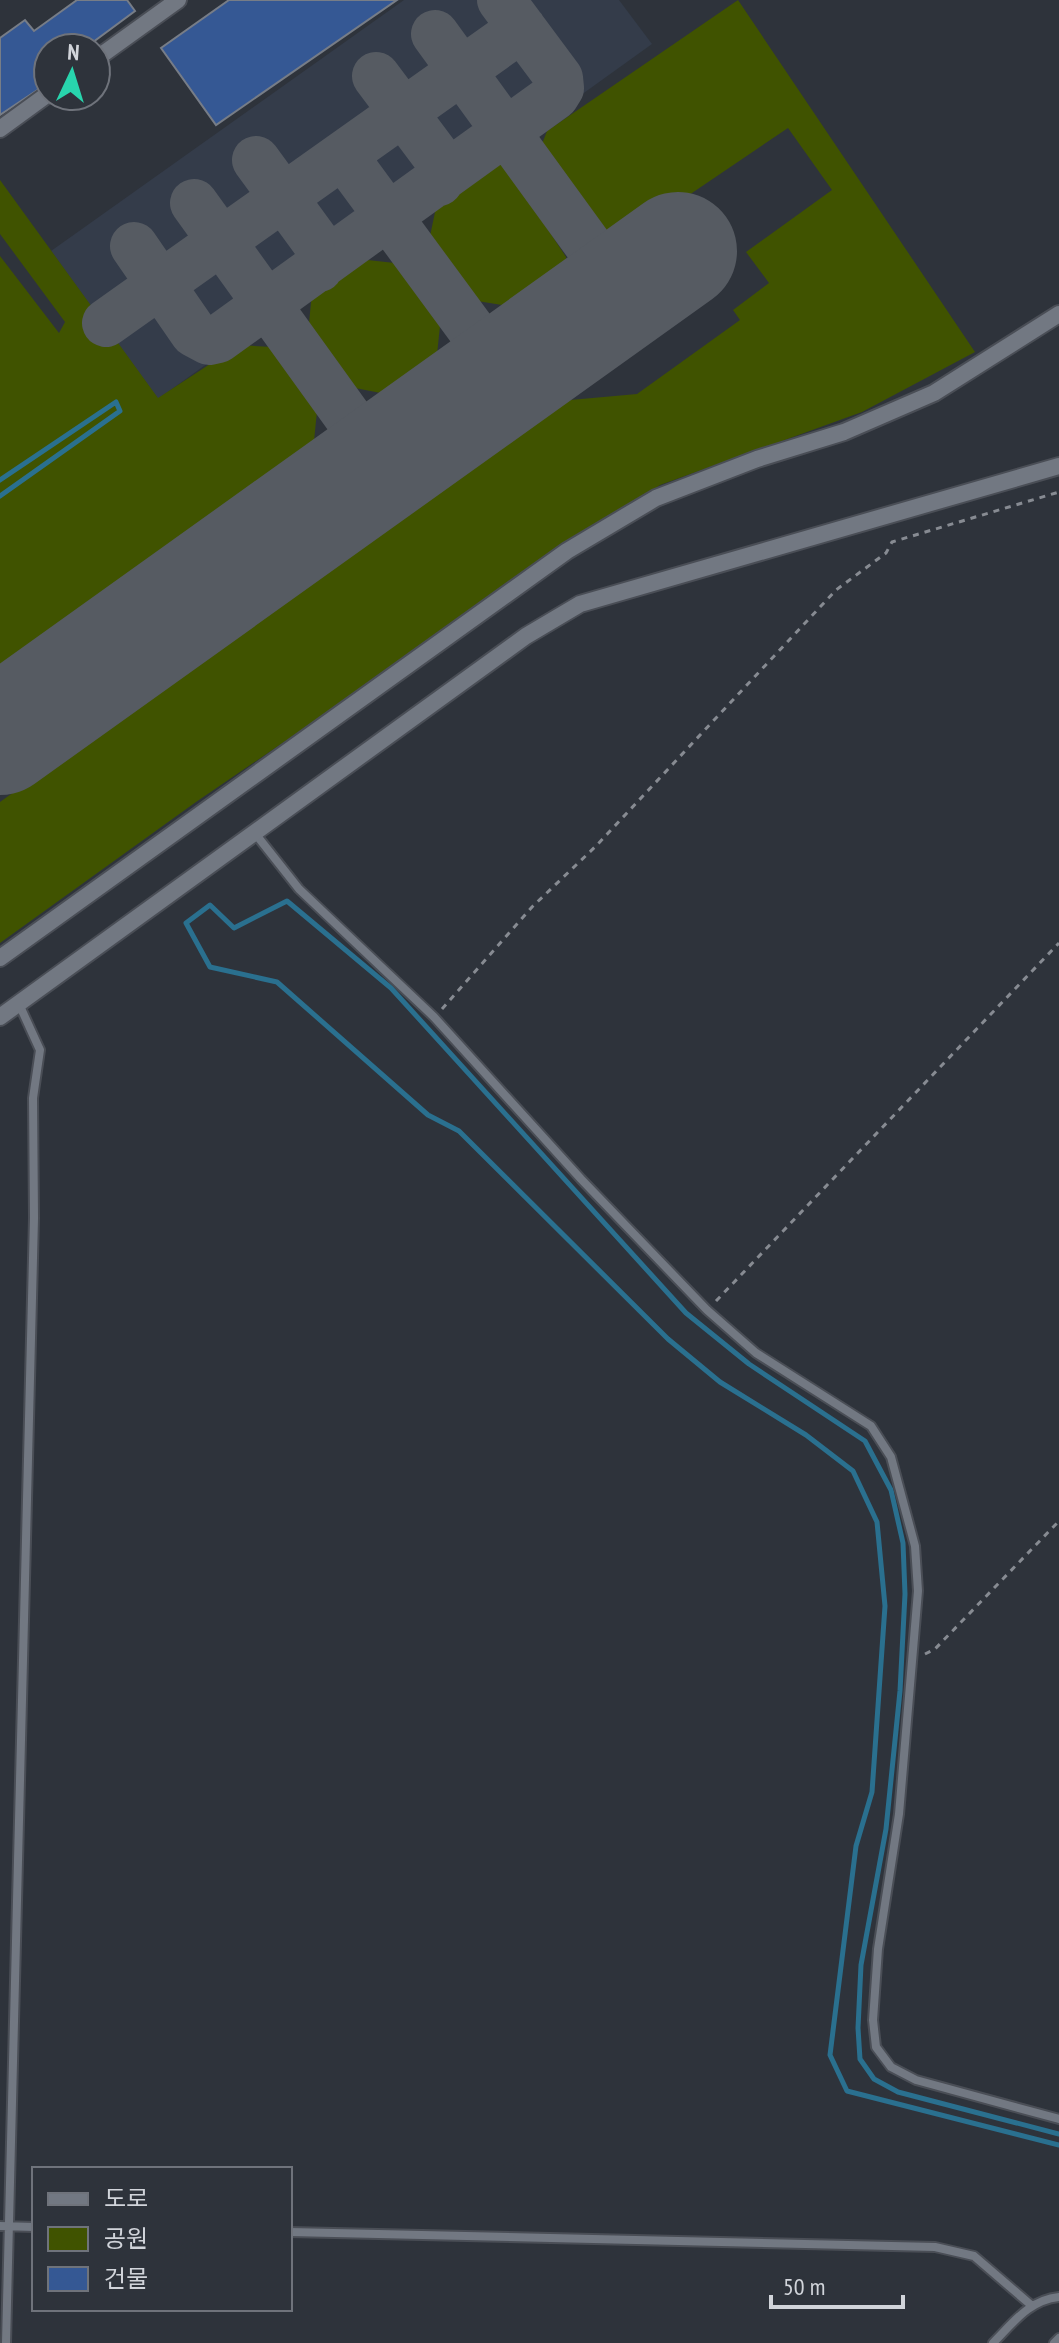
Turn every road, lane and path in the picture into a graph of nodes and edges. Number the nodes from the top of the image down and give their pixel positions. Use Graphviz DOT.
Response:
graph roads {
  1 [pos="178,0"];
  2 [pos="112,47"];
  3 [pos="32,106"];
  4 [pos="0,129"];
  5 [pos="1059,314"];
  6 [pos="1059,466"];
  7 [pos="1059,492"];
  8 [pos="254,832"];
  9 [pos="1059,943"];
  10 [pos="0,958"];
  11 [pos="18,1004"];
  12 [pos="0,1017"];
  13 [pos="434,1017"];
  14 [pos="707,1310"];
  15 [pos="1059,1521"];
  16 [pos="913,1652"];
  17 [pos="1059,2119"];
  18 [pos="4,2226"];
  19 [pos="32,2227"];
  20 [pos="292,2232"];
  21 [pos="1059,2297"];
  22 [pos="1031,2305"];
  23 [pos="1059,2338"];
  24 [pos="6,2343"];
  25 [pos="993,2343"];
  26 [pos="1054,2343"];
  1 -- 2 [label="street"];
  3 -- 4 [label="street"];
  5 -- 10 [label="street"];
  6 -- 8 [label="street"];
  7 -- 13 [label="path"];
  8 -- 11 [label="street"];
  8 -- 13 [label="lane"];
  9 -- 14 [label="path"];
  11 -- 12 [label="street"];
  11 -- 18 [label="lane"];
  13 -- 14 [label="lane"];
  14 -- 16 [label="lane"];
  15 -- 16 [label="path"];
  16 -- 17 [label="lane"];
  18 -- 19 [label="lane"];
  18 -- 24 [label="lane"];
  20 -- 22 [label="lane"];
  21 -- 22 [label="lane"];
  22 -- 25 [label="lane"];
  23 -- 26 [label="lane"];
}
